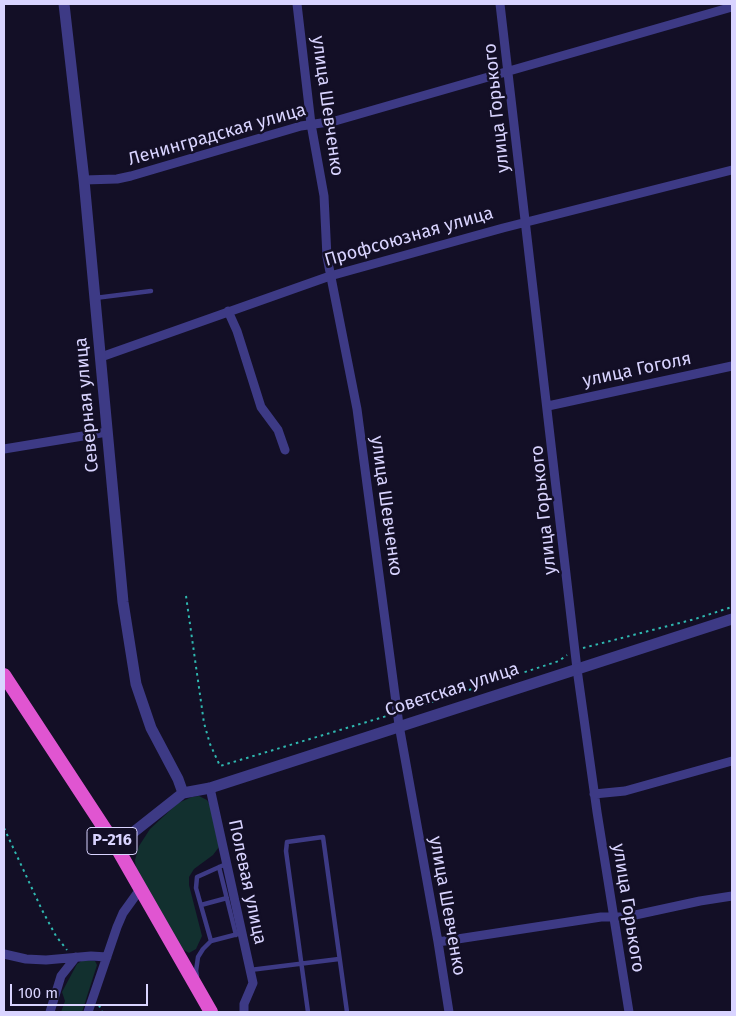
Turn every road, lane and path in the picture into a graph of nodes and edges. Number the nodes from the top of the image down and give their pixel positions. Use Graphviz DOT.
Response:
graph roads {
  1 [pos="64,4"];
  2 [pos="297,4"];
  3 [pos="500,4"];
  4 [pos="732,7"];
  5 [pos="508,72"];
  6 [pos="311,124"];
  7 [pos="732,170"];
  8 [pos="84,180"];
  9 [pos="526,222"];
  10 [pos="330,276"];
  11 [pos="151,291"];
  12 [pos="94,298"];
  13 [pos="228,310"];
  14 [pos="100,357"];
  15 [pos="732,366"];
  16 [pos="548,406"];
  17 [pos="107,432"];
  18 [pos="4,449"];
  19 [pos="286,450"];
  20 [pos="186,596"];
  21 [pos="732,607"];
  22 [pos="732,619"];
  23 [pos="576,651"];
  24 [pos="577,669"];
  25 [pos="4,675"];
  26 [pos="397,713"];
  27 [pos="399,726"];
  28 [pos="732,761"];
  29 [pos="210,788"];
  30 [pos="183,793"];
  31 [pos="594,794"];
  32 [pos="4,828"];
  33 [pos="116,846"];
  34 [pos="223,866"];
  35 [pos="141,888"];
  36 [pos="732,896"];
  37 [pos="227,898"];
  38 [pos="201,906"];
  39 [pos="615,918"];
  40 [pos="239,934"];
  41 [pos="211,941"];
  42 [pos="438,942"];
  43 [pos="4,954"];
  44 [pos="76,957"];
  45 [pos="107,957"];
  46 [pos="339,959"];
  47 [pos="301,964"];
  48 [pos="250,970"];
  49 [pos="200,993"];
  50 [pos="50,1012"];
  51 [pos="88,1012"];
  52 [pos="211,1012"];
  53 [pos="244,1012"];
  54 [pos="308,1012"];
  55 [pos="346,1012"];
  56 [pos="449,1012"];
  57 [pos="628,1012"];
  1 -- 8 [label="street, Северная улица"];
  2 -- 6 [label="street, улица Шевченко"];
  3 -- 5 [label="street, улица Горького"];
  4 -- 5 [label="street, Ленинградская улица"];
  5 -- 6 [label="street, Ленинградская улица"];
  5 -- 9 [label="street, улица Горького"];
  6 -- 8 [label="street, Ленинградская улица"];
  6 -- 10 [label="street, улица Шевченко"];
  7 -- 9 [label="street, Профсоюзная улица"];
  8 -- 12 [label="street, Северная улица"];
  9 -- 10 [label="street, Профсоюзная улица"];
  9 -- 16 [label="street, улица Горького"];
  10 -- 13 [label="street, Профсоюзная улица"];
  10 -- 26 [label="street, улица Шевченко"];
  11 -- 12 [label="lane"];
  12 -- 14 [label="street, Северная улица"];
  13 -- 14 [label="street, Профсоюзная улица"];
  13 -- 19 [label="street"];
  14 -- 17 [label="street, Северная улица"];
  15 -- 16 [label="street, улица Гоголя"];
  16 -- 23 [label="street, улица Горького"];
  17 -- 18 [label="street"];
  17 -- 30 [label="street, Северная улица"];
  20 -- 26 [label="path"];
  21 -- 23 [label="path"];
  22 -- 24 [label="street, Советская улица"];
  23 -- 24 [label="street, улица Горького"];
  23 -- 26 [label="path"];
  24 -- 27 [label="street, Советская улица"];
  24 -- 31 [label="street, улица Горького"];
  25 -- 33 [label="highway, Р-216"];
  26 -- 27 [label="street, улица Шевченко"];
  27 -- 29 [label="street, Советская улица"];
  27 -- 42 [label="street, улица Шевченко"];
  28 -- 31 [label="street"];
  29 -- 30 [label="street, Советская улица"];
  29 -- 34 [label="street, Полевая улица"];
  30 -- 33 [label="street"];
  31 -- 39 [label="street, улица Горького"];
  32 -- 44 [label="path"];
  33 -- 35 [label="highway, Р-216"];
  34 -- 37 [label="lane"];
  34 -- 38 [label="lane"];
  34 -- 40 [label="street, Полевая улица"];
  35 -- 45 [label="street"];
  35 -- 49 [label="highway, Р-216"];
  36 -- 39 [label="street"];
  37 -- 38 [label="lane"];
  37 -- 40 [label="lane"];
  38 -- 41 [label="lane"];
  39 -- 42 [label="street"];
  39 -- 57 [label="street, улица Горького"];
  40 -- 41 [label="lane"];
  40 -- 48 [label="street, Полевая улица"];
  41 -- 49 [label="lane"];
  42 -- 56 [label="street, улица Шевченко"];
  43 -- 44 [label="street"];
  44 -- 45 [label="street"];
  44 -- 50 [label="street"];
  45 -- 51 [label="street"];
  46 -- 47 [label="lane"];
  46 -- 47 [label="lane"];
  46 -- 55 [label="lane"];
  47 -- 48 [label="lane"];
  47 -- 54 [label="lane"];
  48 -- 53 [label="street, Полевая улица"];
  49 -- 52 [label="highway, Р-216"];
}
